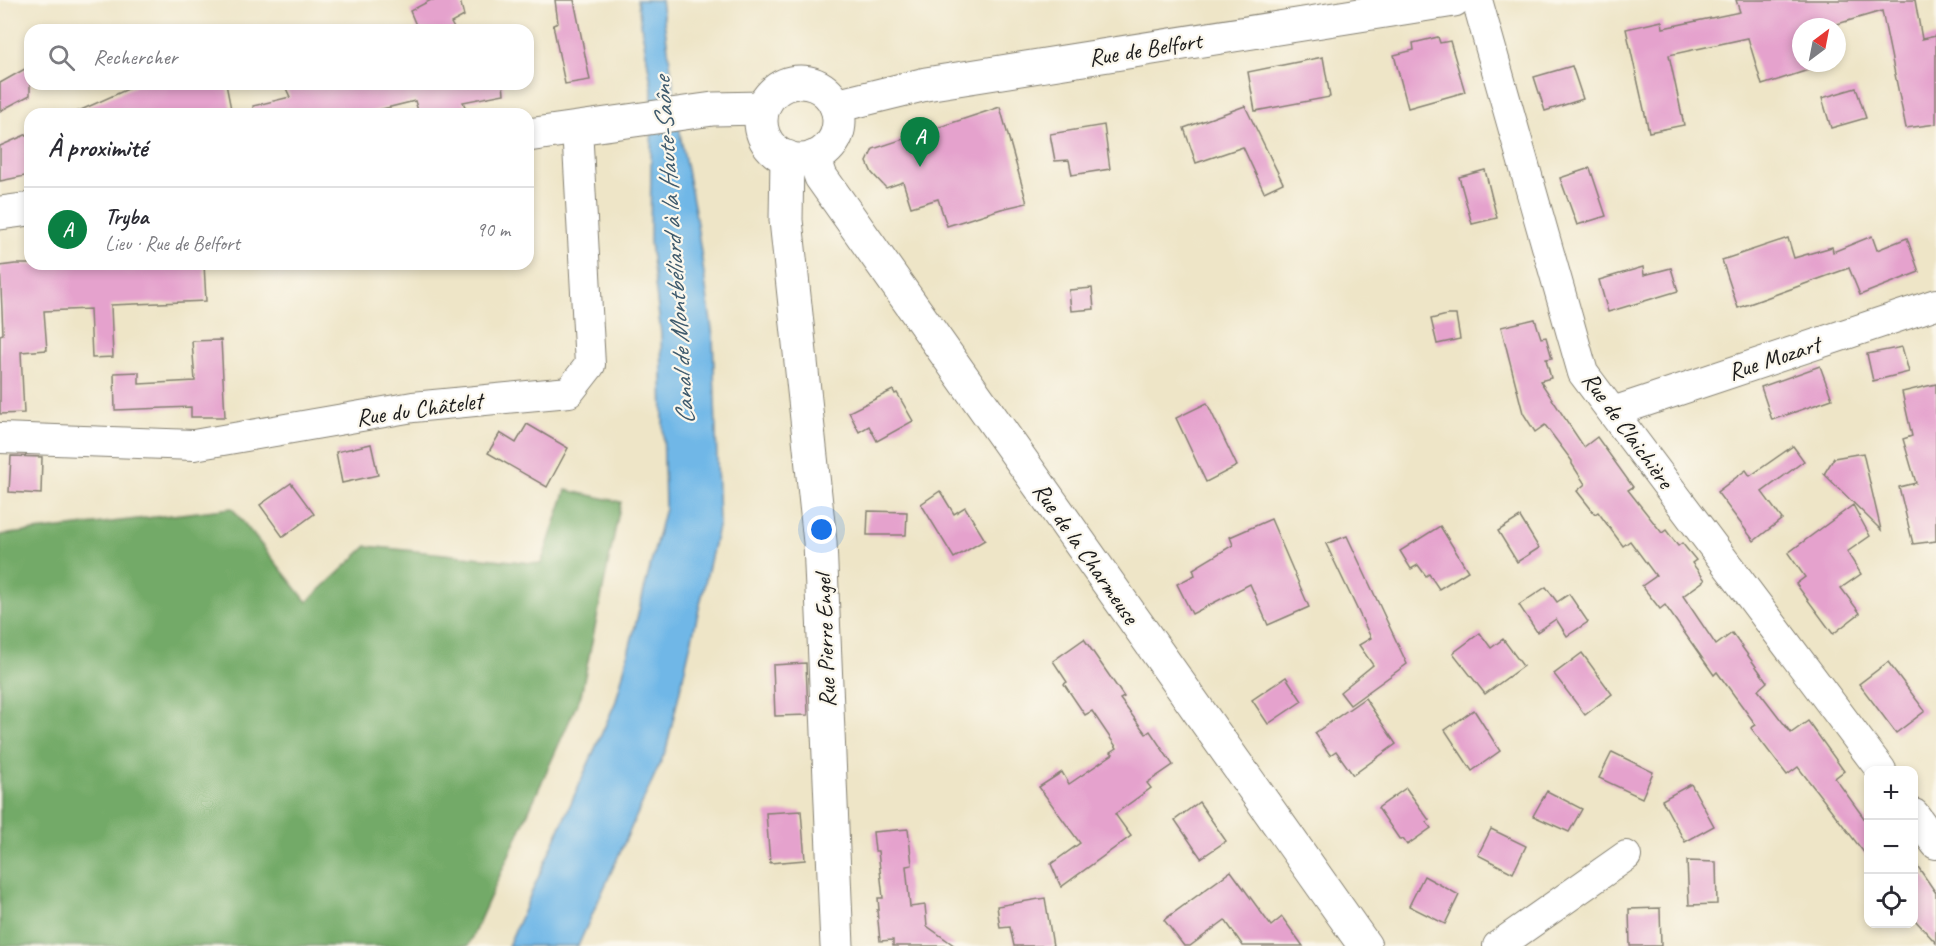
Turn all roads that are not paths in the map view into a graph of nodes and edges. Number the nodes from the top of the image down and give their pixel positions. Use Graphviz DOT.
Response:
graph roads {
  1 [pos="1454,0"];
  2 [pos="1477,0"];
  3 [pos="837,106"];
  4 [pos="763,108"];
  5 [pos="577,128"];
  6 [pos="534,134"];
  7 [pos="800,158"];
  8 [pos="24,210"];
  9 [pos="0,213"];
  10 [pos="1936,304"];
  11 [pos="1613,412"];
  12 [pos="0,438"];
  13 [pos="1877,766"];
  14 [pos="1918,819"];
  15 [pos="1936,844"];
  16 [pos="1626,856"];
  17 [pos="837,946"];
  18 [pos="1365,946"];
  19 [pos="1498,946"];
  1 -- 3 [label="main road, Rue de Belfort"];
  2 -- 11 [label="street, Rue de Claichière"];
  3 -- 4 [label="main road"];
  3 -- 7 [label="main road"];
  4 -- 5 [label="main road"];
  4 -- 7 [label="main road"];
  5 -- 6 [label="main road"];
  5 -- 12 [label="street, Rue du Châtelet"];
  7 -- 17 [label="main road, Rue Pierre Engel"];
  7 -- 18 [label="main road, Rue de la Charmeuse"];
  8 -- 9 [label="main road"];
  10 -- 11 [label="street, Rue Mozart"];
  11 -- 13 [label="street, Rue de Claichière"];
  14 -- 15 [label="street"];
  16 -- 19 [label="street"];
}
